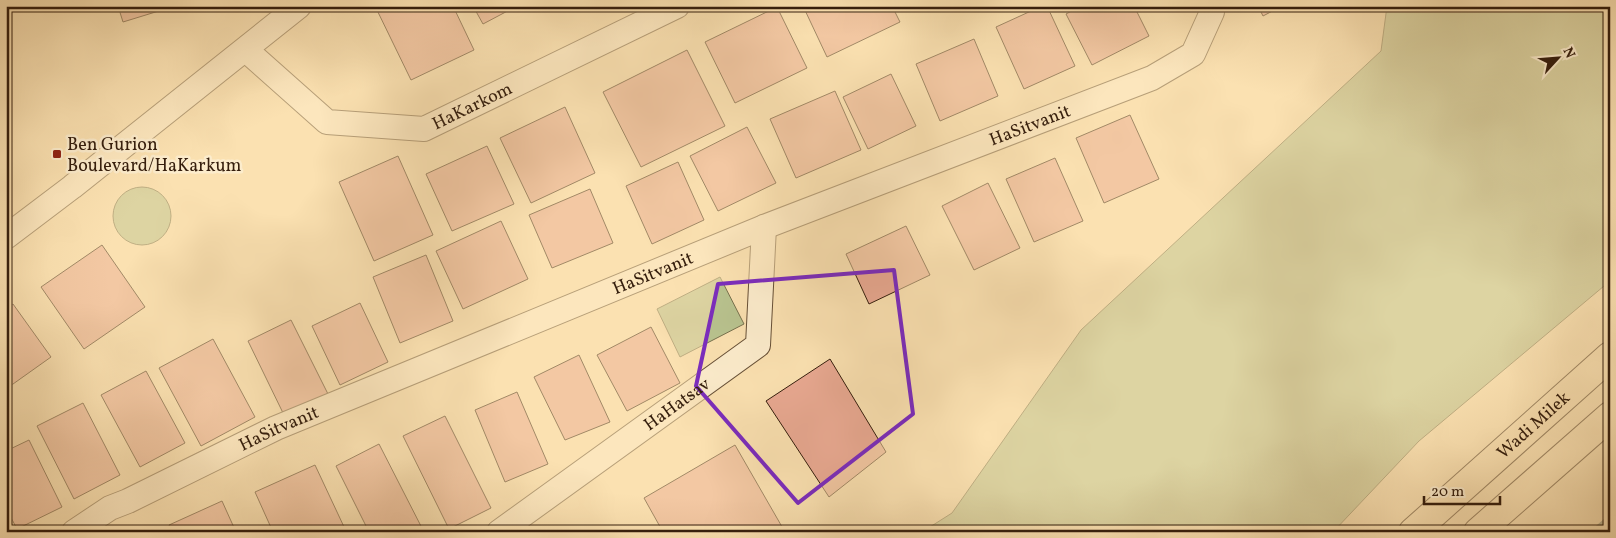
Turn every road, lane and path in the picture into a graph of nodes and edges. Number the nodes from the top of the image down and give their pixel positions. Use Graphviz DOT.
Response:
graph roads {
  1 [pos="299,6"];
  2 [pos="677,6"];
  3 [pos="1210,6"];
  4 [pos="246,50"];
  5 [pos="764,227"];
  6 [pos="6,237"];
  7 [pos="1610,356"];
  8 [pos="1610,416"];
  9 [pos="74,532"];
  10 [pos="499,532"];
  11 [pos="1413,532"];
  12 [pos="1478,532"];
  1 -- 4 [label="street"];
  2 -- 4 [label="street, HaKarkom"];
  3 -- 5 [label="street, HaSitvanit"];
  4 -- 6 [label="street"];
  5 -- 9 [label="street, HaSitvanit"];
  5 -- 10 [label="street, HaHatsav"];
  7 -- 11 [label="highway, Wadi Milek"];
  8 -- 12 [label="highway"];
}
